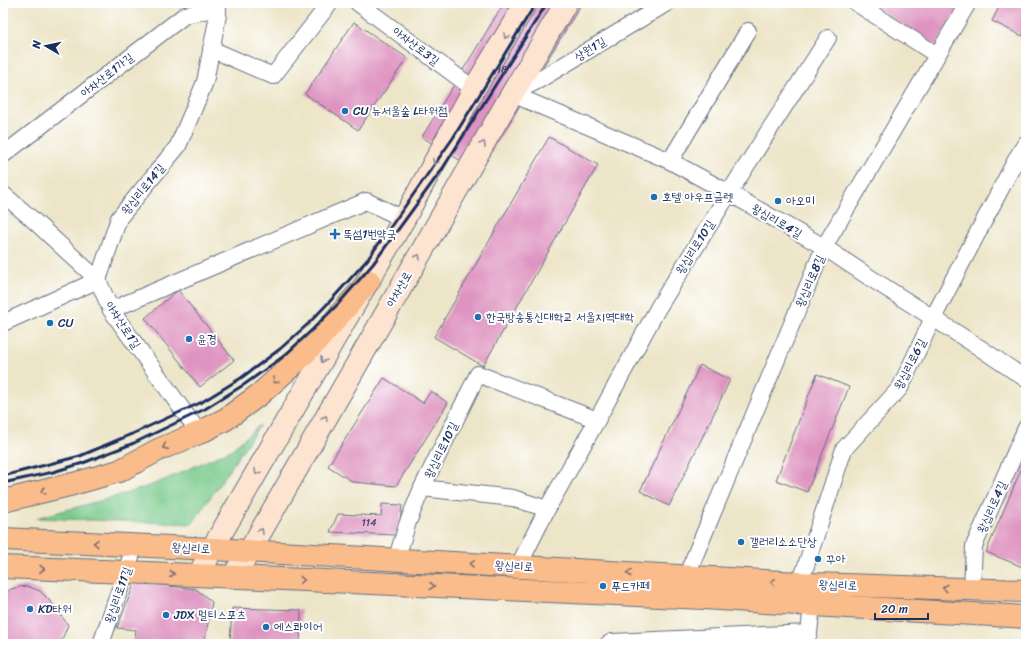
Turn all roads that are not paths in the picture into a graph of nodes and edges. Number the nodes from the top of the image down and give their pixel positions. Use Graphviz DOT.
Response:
graph roads {
  1 [pos="330,3"];
  2 [pos="358,3"];
  3 [pos="526,3"];
  4 [pos="566,3"];
  5 [pos="667,3"];
  6 [pos="856,3"];
  7 [pos="968,3"];
  8 [pos="218,6"];
  9 [pos="748,31"];
  10 [pos="828,38"];
  11 [pos="211,48"];
  12 [pos="937,55"];
  13 [pos="474,89"];
  14 [pos="512,94"];
  15 [pos="1026,143"];
  16 [pos="3,155"];
  17 [pos="670,161"];
  18 [pos="729,193"];
  19 [pos="3,194"];
  20 [pos="404,219"];
  21 [pos="824,248"];
  22 [pos="98,280"];
  23 [pos="369,281"];
  24 [pos="111,310"];
  25 [pos="933,318"];
  26 [pos="3,324"];
  27 [pos="1026,379"];
  28 [pos="597,420"];
  29 [pos="1026,428"];
  30 [pos="199,432"];
  31 [pos="422,488"];
  32 [pos="3,501"];
  33 [pos="547,509"];
  34 [pos="3,539"];
  35 [pos="135,545"];
  36 [pos="212,549"];
  37 [pos="249,552"];
  38 [pos="396,560"];
  39 [pos="518,567"];
  40 [pos="3,568"];
  41 [pos="126,572"];
  42 [pos="199,575"];
  43 [pos="233,576"];
  44 [pos="686,577"];
  45 [pos="800,584"];
  46 [pos="972,589"];
  47 [pos="1026,591"];
  48 [pos="812,605"];
  49 [pos="1026,617"];
  50 [pos="807,638"];
  51 [pos="101,644"];
  52 [pos="608,644"];
  1 -- 11 [label="street"];
  2 -- 13 [label="street, 아차산로3길"];
  3 -- 13 [label="main road, one-way"];
  4 -- 14 [label="main road, 아차산로"];
  5 -- 14 [label="street, 상원1길"];
  6 -- 12 [label="street"];
  7 -- 12 [label="street, 왕십리로8길"];
  8 -- 11 [label="street, 왕십리로14길"];
  8 -- 16 [label="street, 아차산로1가길"];
  9 -- 17 [label="street"];
  10 -- 18 [label="street, 왕십리로10길"];
  11 -- 22 [label="street, 왕십리로14길"];
  12 -- 21 [label="street, 왕십리로8길"];
  13 -- 20 [label="main road, one-way"];
  14 -- 17 [label="street, 왕십리로4길"];
  37 -- 14 [label="main road, 아차산로, one-way"];
  15 -- 25 [label="street, 왕십리로6길"];
  17 -- 18 [label="street, 왕십리로4길"];
  18 -- 21 [label="street, 왕십리로4길"];
  18 -- 28 [label="street, 왕십리로10길"];
  19 -- 22 [label="street, 아차산로1길"];
  20 -- 23 [label="main road"];
  20 -- 24 [label="street"];
  21 -- 25 [label="street, 왕십리로4길"];
  21 -- 44 [label="street, 왕십리로8길"];
  22 -- 24 [label="street, 아차산로1길"];
  22 -- 26 [label="street"];
  23 -- 30 [label="main road, one-way"];
  23 -- 36 [label="main road, one-way"];
  24 -- 30 [label="street, 아차산로1길"];
  25 -- 27 [label="street, 왕십리로4길"];
  25 -- 45 [label="street, 왕십리로6길"];
  28 -- 31 [label="street, 왕십리로10길"];
  28 -- 33 [label="street, 왕십리로10길"];
  29 -- 46 [label="street, 왕십리로4길"];
  30 -- 32 [label="main road, one-way"];
  31 -- 33 [label="street, 왕십리로10길"];
  31 -- 38 [label="street, 왕십리로10길"];
  33 -- 39 [label="street, 왕십리로10길"];
  35 -- 34 [label="main road, 왕십리로, one-way"];
  35 -- 36 [label="main road, 왕십리로"];
  35 -- 41 [label="street, 왕십리로11길"];
  36 -- 37 [label="main road, 왕십리로"];
  36 -- 42 [label="main road"];
  37 -- 38 [label="main road, 왕십리로"];
  37 -- 43 [label="main road, 아차산로"];
  39 -- 38 [label="main road, 왕십리로, one-way"];
  44 -- 39 [label="main road, 왕십리로, one-way"];
  40 -- 41 [label="main road, 왕십리로, one-way"];
  41 -- 42 [label="main road, 왕십리로, one-way"];
  41 -- 51 [label="street, 왕십리로11길"];
  42 -- 43 [label="main road, 왕십리로"];
  43 -- 48 [label="main road, 왕십리로, one-way"];
  45 -- 44 [label="main road, 왕십리로, one-way"];
  46 -- 45 [label="main road, 왕십리로, one-way"];
  46 -- 47 [label="main road, 왕십리로"];
  48 -- 49 [label="main road, 왕십리로"];
  48 -- 50 [label="street"];
  50 -- 52 [label="street"];
}
